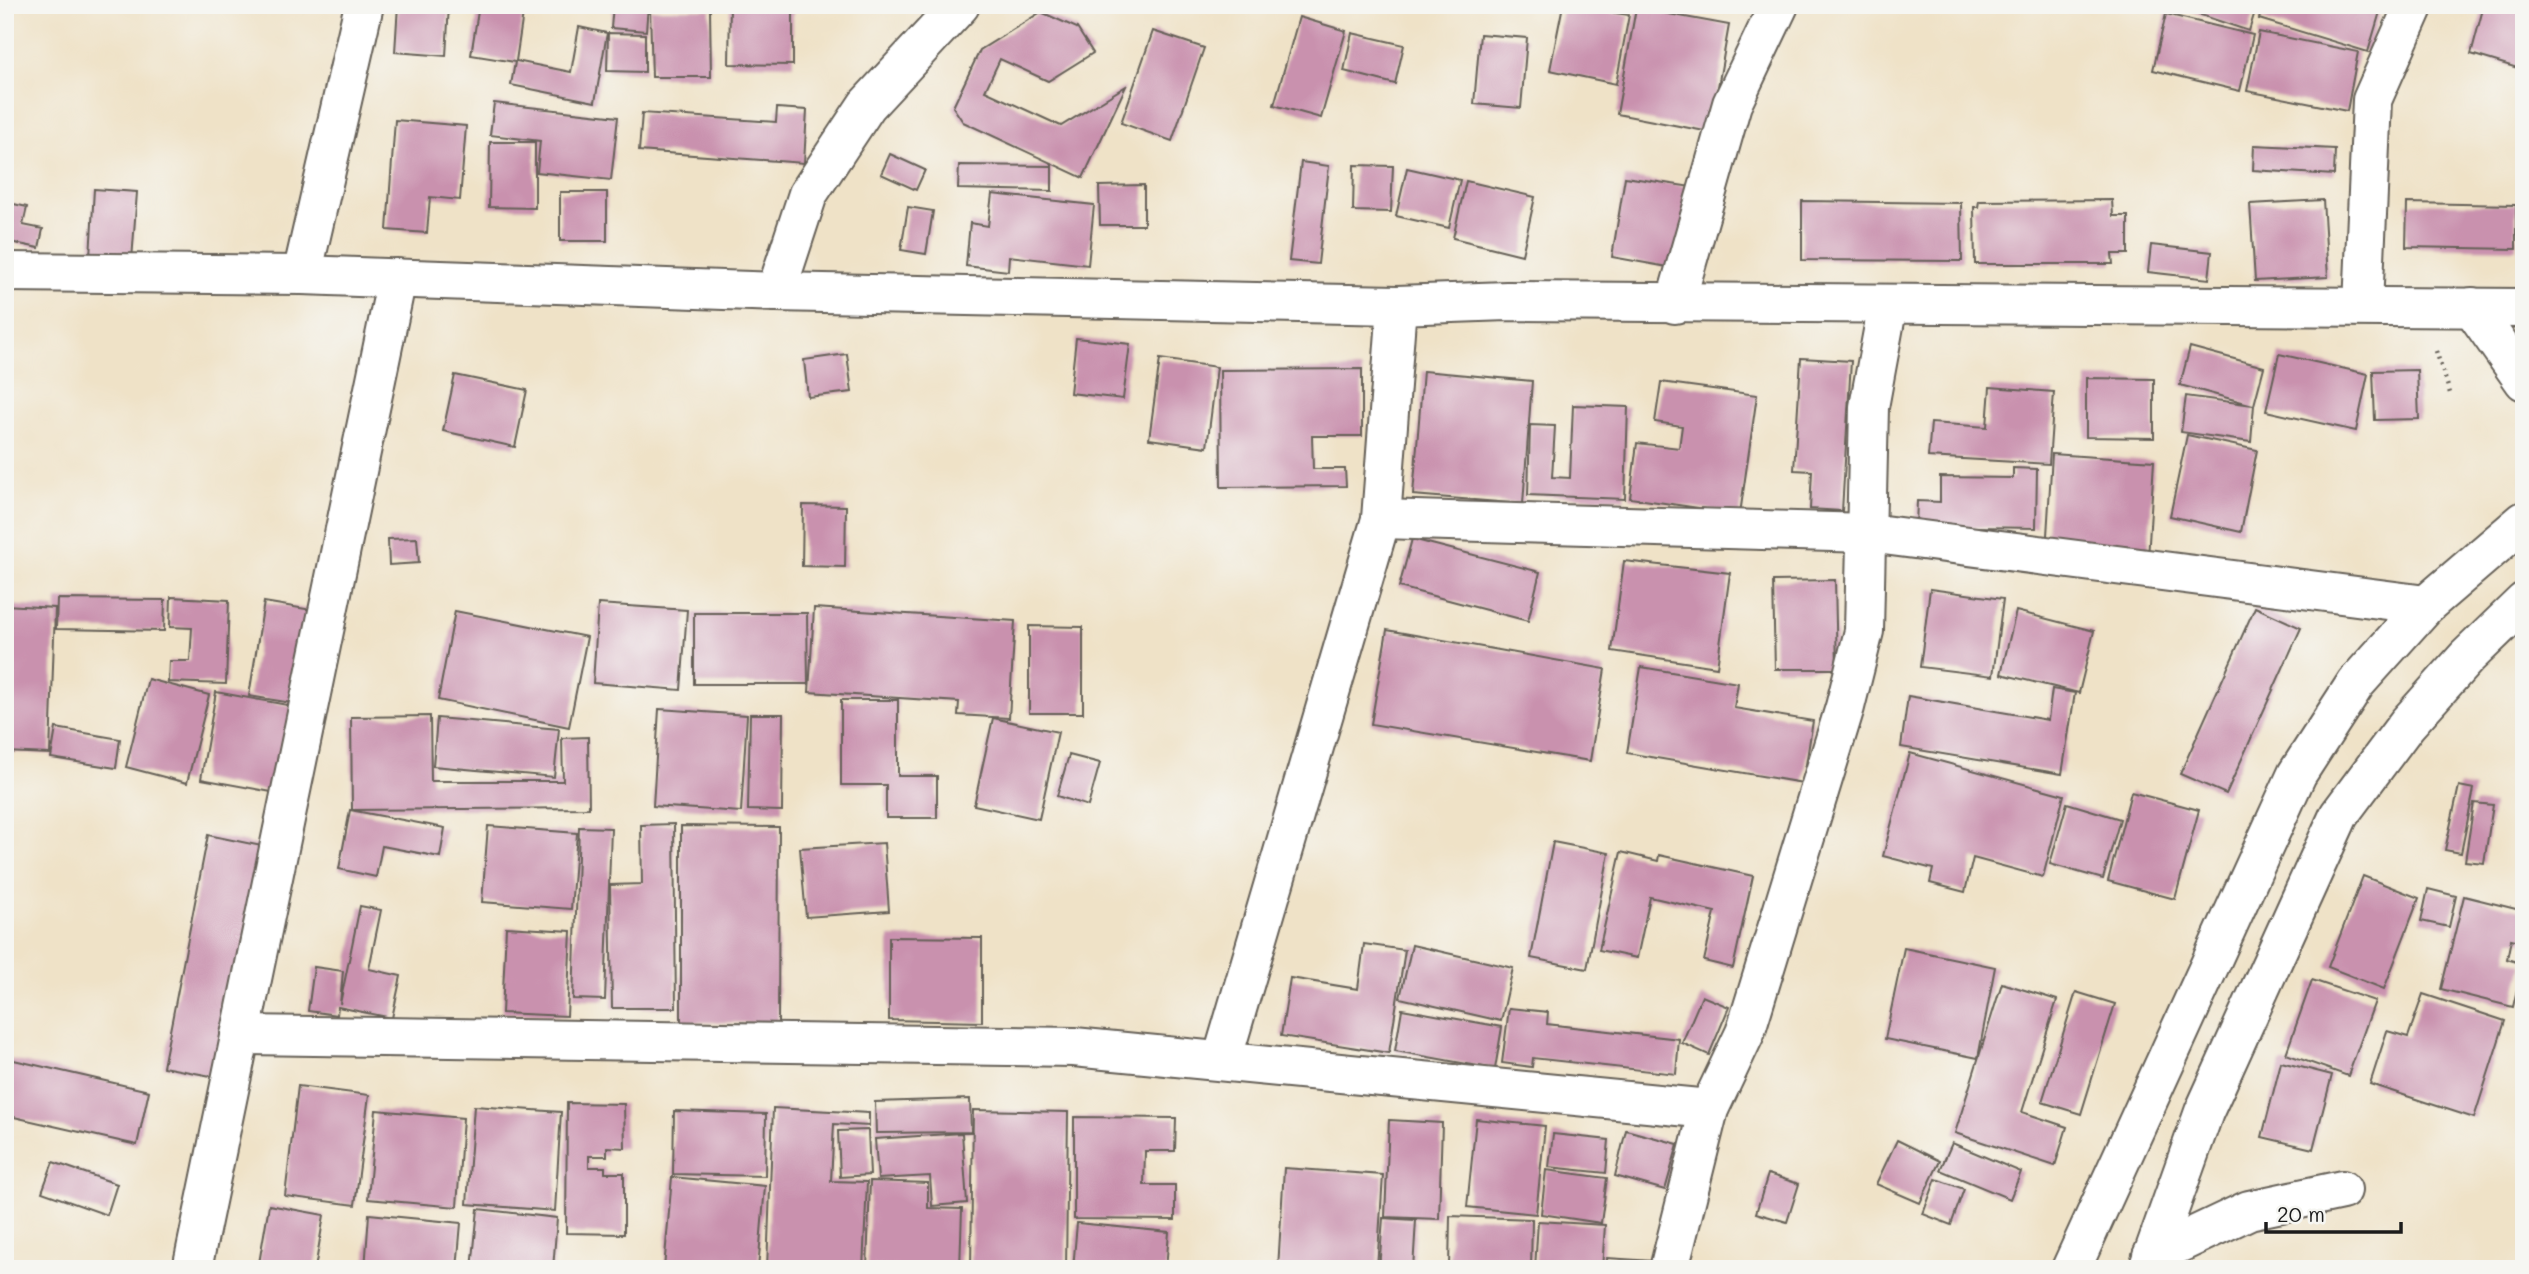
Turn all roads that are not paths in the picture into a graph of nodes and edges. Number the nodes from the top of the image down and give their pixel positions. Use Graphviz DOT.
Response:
graph roads {
  1 [pos="364,5"];
  2 [pos="960,5"];
  3 [pos="1779,5"];
  4 [pos="2414,5"];
  5 [pos="5,272"];
  6 [pos="302,275"];
  7 [pos="397,278"];
  8 [pos="776,292"];
  9 [pos="1675,304"];
  10 [pos="1888,304"];
  11 [pos="1397,305"];
  12 [pos="2363,306"];
  13 [pos="2472,307"];
  14 [pos="2524,308"];
  15 [pos="2524,382"];
  16 [pos="1381,519"];
  17 [pos="2524,521"];
  18 [pos="1868,533"];
  19 [pos="2524,602"];
  20 [pos="2426,605"];
  21 [pos="2213,957"];
  22 [pos="2264,979"];
  23 [pos="240,1035"];
  24 [pos="1222,1060"];
  25 [pos="1709,1109"];
  26 [pos="2342,1190"];
  27 [pos="2150,1262"];
  28 [pos="2069,1268"];
  29 [pos="192,1269"];
  30 [pos="1669,1269"];
  1 -- 6 [label="street"];
  2 -- 8 [label="street"];
  3 -- 9 [label="street"];
  4 -- 12 [label="street"];
  5 -- 6 [label="street"];
  6 -- 7 [label="street"];
  7 -- 8 [label="street"];
  7 -- 23 [label="street"];
  8 -- 11 [label="street"];
  9 -- 10 [label="street"];
  9 -- 11 [label="street"];
  10 -- 12 [label="street"];
  10 -- 18 [label="street"];
  11 -- 16 [label="street"];
  12 -- 13 [label="street"];
  13 -- 14 [label="street"];
  13 -- 15 [label="street"];
  16 -- 18 [label="street"];
  16 -- 24 [label="street"];
  17 -- 20 [label="street"];
  18 -- 20 [label="street"];
  18 -- 25 [label="street"];
  19 -- 22 [label="street"];
  20 -- 21 [label="street"];
  21 -- 22 [label="street"];
  21 -- 28 [label="street"];
  22 -- 27 [label="street"];
  23 -- 24 [label="street"];
  23 -- 29 [label="street"];
  24 -- 25 [label="street"];
  25 -- 30 [label="street"];
  26 -- 27 [label="street"];
}
